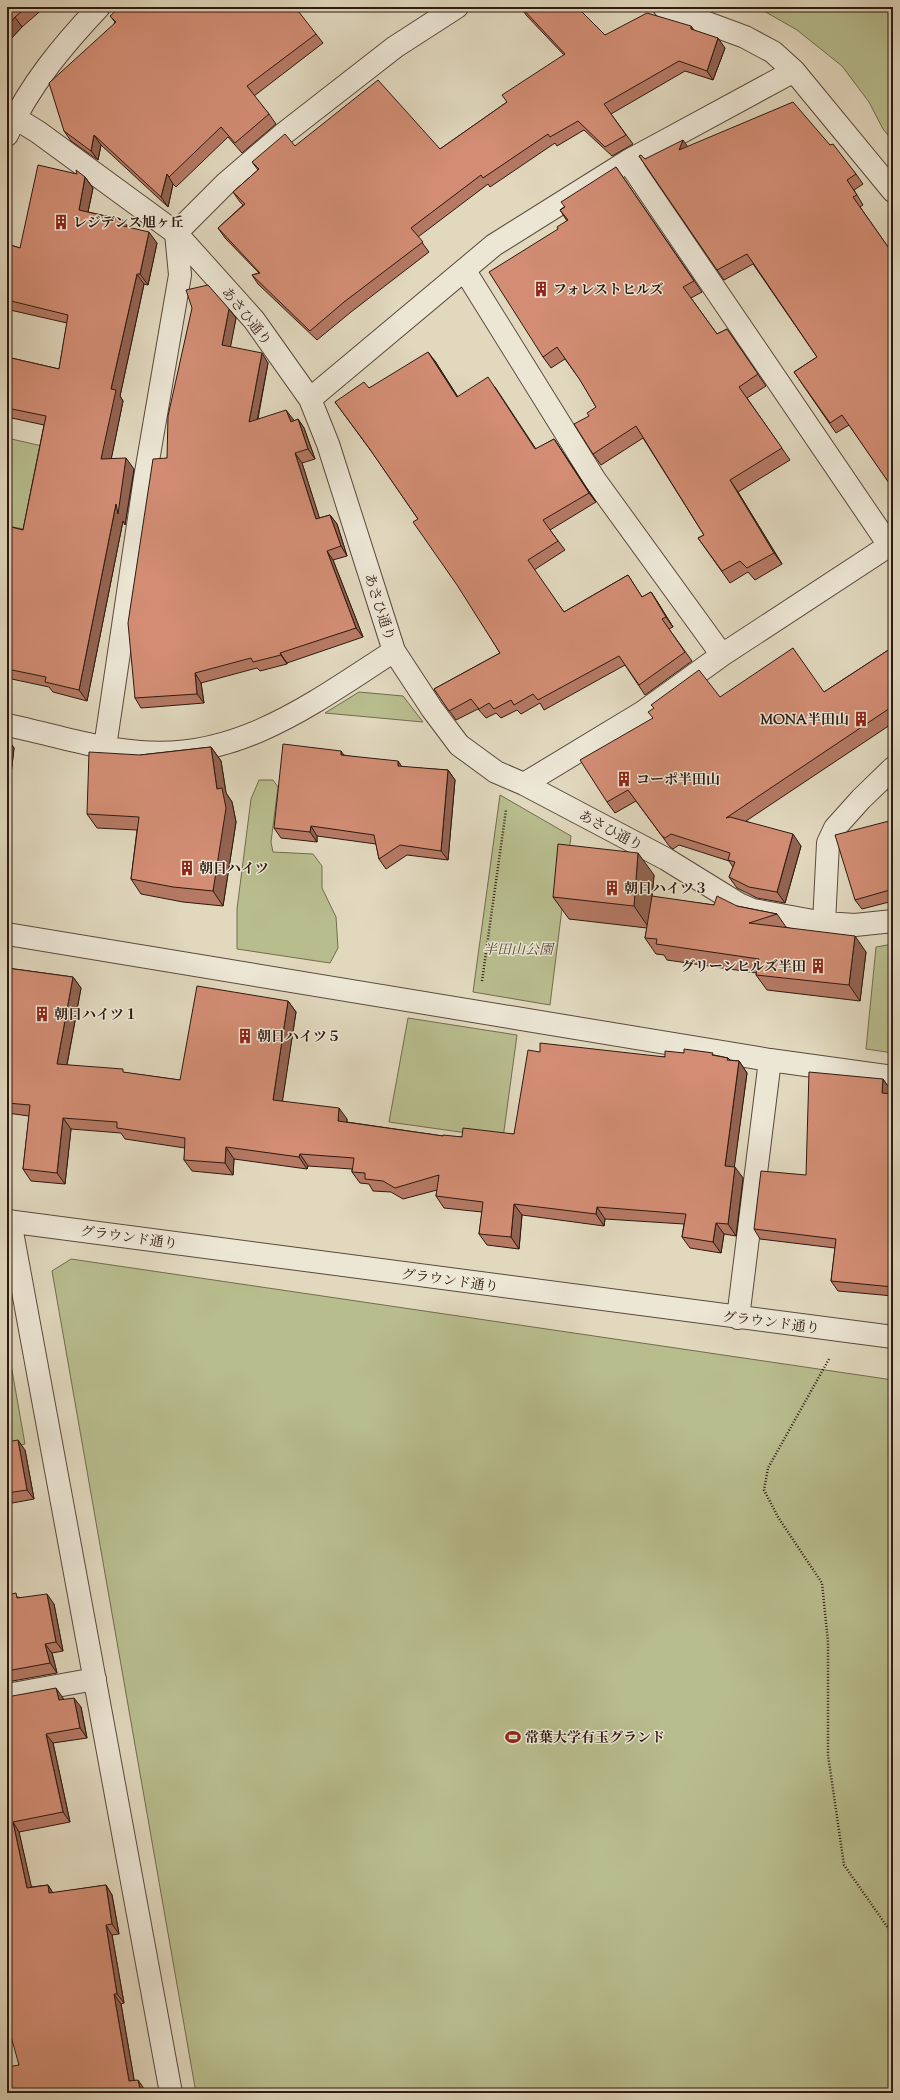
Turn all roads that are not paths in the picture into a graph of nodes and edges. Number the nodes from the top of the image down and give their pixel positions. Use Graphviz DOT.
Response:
graph roads {
  1 [pos="99,7"];
  2 [pos="458,7"];
  3 [pos="664,7"];
  4 [pos="794,71"];
  5 [pos="9,121"];
  6 [pos="628,161"];
  7 [pos="893,191"];
  8 [pos="176,233"];
  9 [pos="465,271"];
  10 [pos="310,399"];
  11 [pos="891,544"];
  12 [pos="394,651"];
  13 [pos="722,655"];
  14 [pos="7,725"];
  15 [pos="105,746"];
  16 [pos="893,768"];
  17 [pos="524,784"];
  18 [pos="893,921"];
  19 [pos="824,924"];
  20 [pos="7,934"];
  21 [pos="770,1060"];
  22 [pos="893,1077"];
  23 [pos="9,1221"];
  24 [pos="738,1318"];
  25 [pos="893,1337"];
  26 [pos="95,1679"];
  27 [pos="7,1695"];
  28 [pos="171,2093"];
  1 -- 5 [label="street"];
  2 -- 8 [label="street"];
  3 -- 4 [label="street"];
  4 -- 6 [label="street"];
  4 -- 7 [label="street"];
  5 -- 8 [label="street, あさひ通り"];
  6 -- 9 [label="street"];
  6 -- 11 [label="street"];
  8 -- 10 [label="street, あさひ通り"];
  8 -- 15 [label="street"];
  9 -- 10 [label="street"];
  9 -- 13 [label="street"];
  10 -- 12 [label="street, あさひ通り"];
  11 -- 13 [label="street"];
  12 -- 15 [label="street"];
  12 -- 17 [label="street, あさひ通り"];
  13 -- 17 [label="street"];
  14 -- 15 [label="street"];
  16 -- 19 [label="street"];
  17 -- 19 [label="street, あさひ通り"];
  18 -- 19 [label="street, あさひ通り"];
  20 -- 21 [label="street"];
  21 -- 22 [label="street"];
  21 -- 24 [label="street"];
  23 -- 24 [label="street, グラウンド通り"];
  23 -- 26 [label="street"];
  24 -- 25 [label="street, グラウンド通り"];
  26 -- 27 [label="street"];
  26 -- 28 [label="street"];
}
